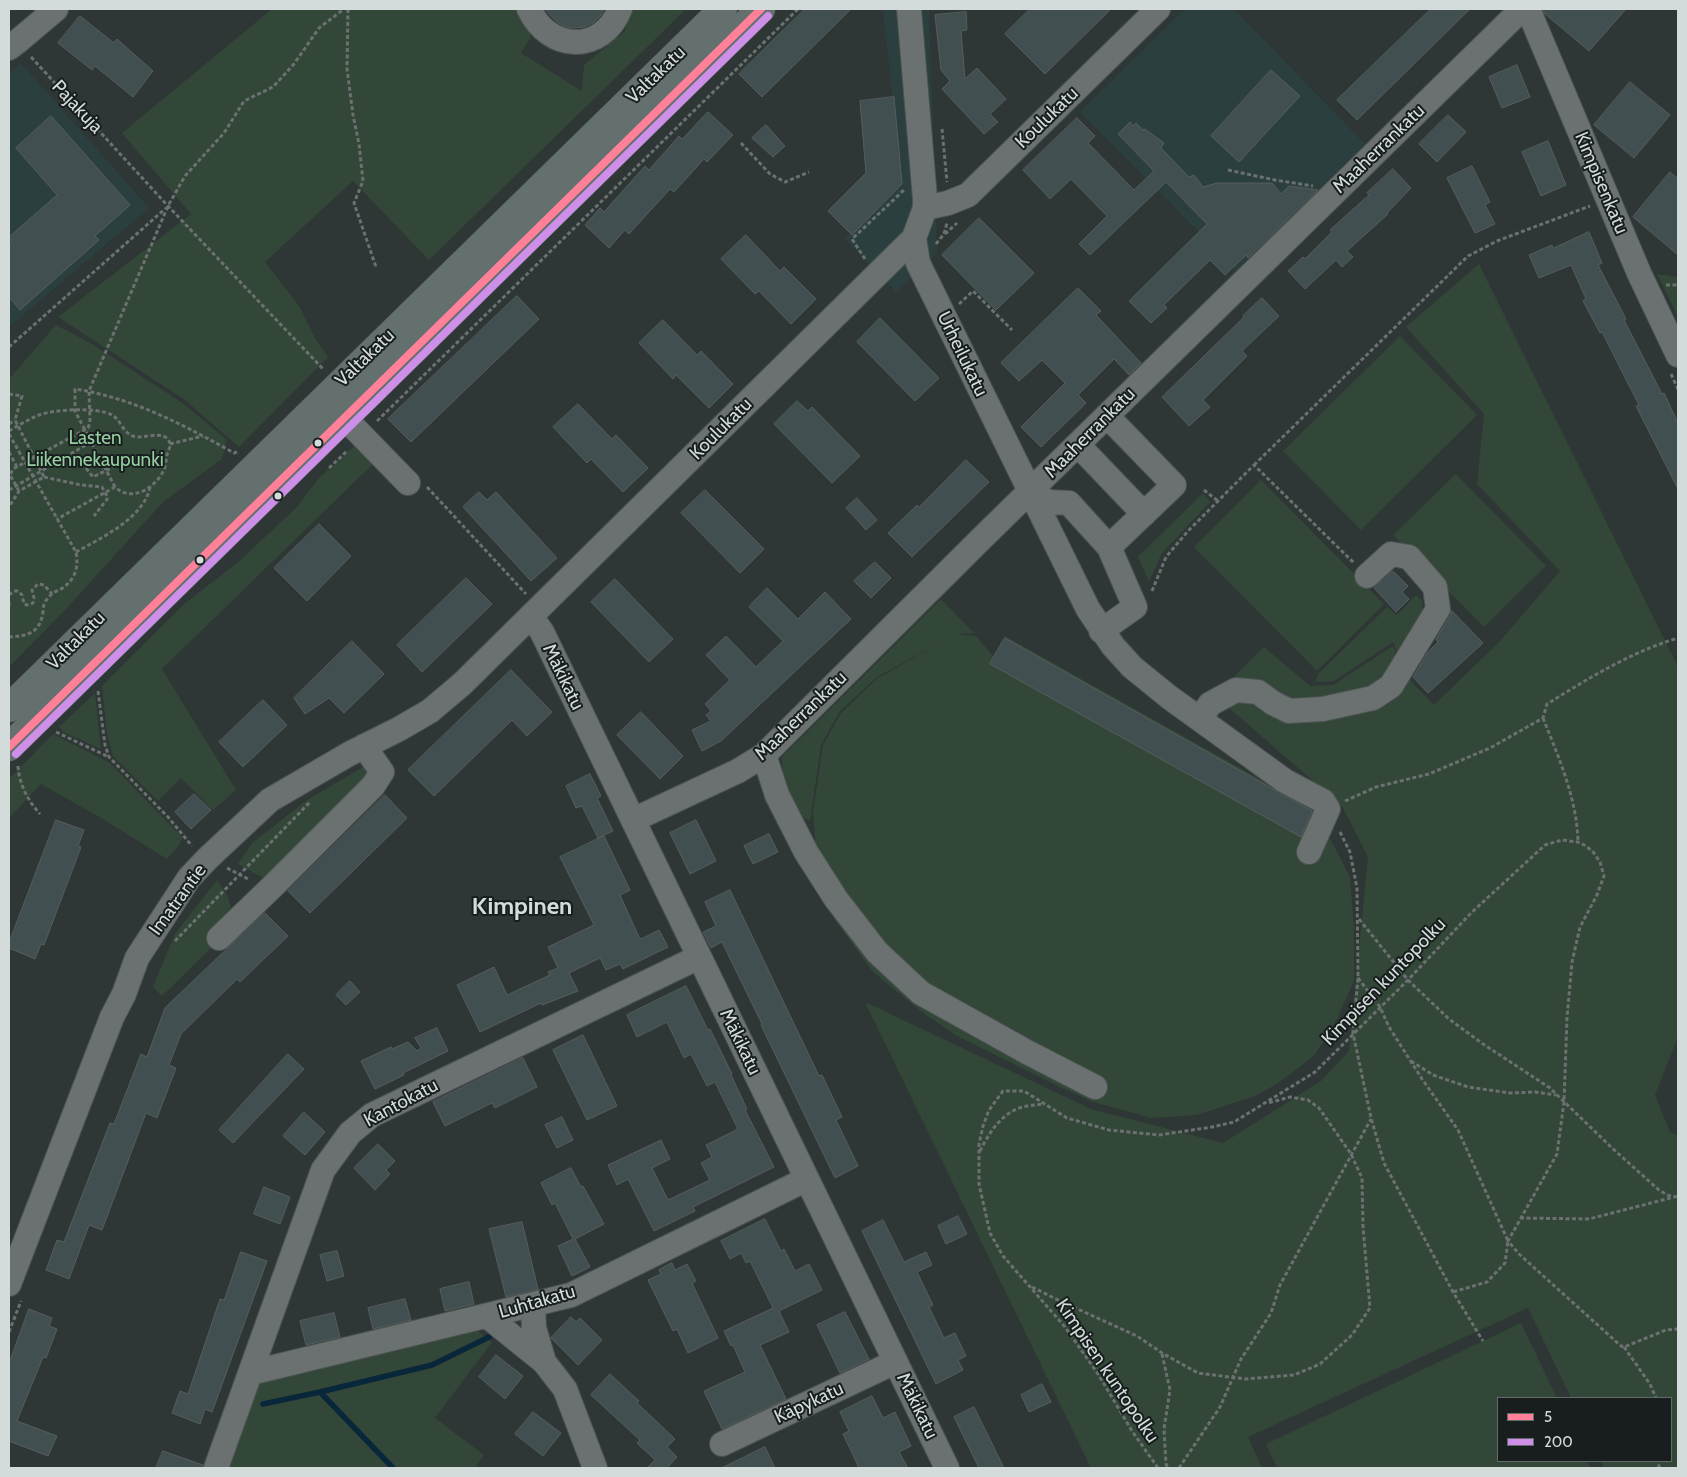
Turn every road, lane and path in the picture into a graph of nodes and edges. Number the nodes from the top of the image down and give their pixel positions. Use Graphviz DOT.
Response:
graph roads {
  1 [pos="56,9"];
  2 [pos="344,9"];
  3 [pos="348,9"];
  4 [pos="529,9"];
  5 [pos="620,9"];
  6 [pos="723,9"];
  7 [pos="761,9"];
  8 [pos="798,9"];
  9 [pos="909,9"];
  10 [pos="1158,9"];
  11 [pos="1522,9"];
  12 [pos="1528,9"];
  13 [pos="13,45"];
  14 [pos="741,143"];
  15 [pos="1228,170"];
  16 [pos="809,172"];
  17 [pos="1309,185"];
  18 [pos="906,188"];
  19 [pos="1593,204"];
  20 [pos="168,206"];
  21 [pos="925,208"];
  22 [pos="914,238"];
  23 [pos="376,267"];
  24 [pos="880,272"];
  25 [pos="958,306"];
  26 [pos="1012,330"];
  27 [pos="9,347"];
  28 [pos="1678,355"];
  29 [pos="89,391"];
  30 [pos="331,391"];
  31 [pos="9,394"];
  32 [pos="350,410"];
  33 [pos="75,411"];
  34 [pos="89,411"];
  35 [pos="1107,416"];
  36 [pos="15,420"];
  37 [pos="9,424"];
  38 [pos="17,426"];
  39 [pos="84,429"];
  40 [pos="9,432"];
  41 [pos="204,436"];
  42 [pos="91,442"];
  43 [pos="170,444"];
  44 [pos="1078,445"];
  45 [pos="9,452"];
  46 [pos="241,452"];
  47 [pos="33,458"];
  48 [pos="25,462"];
  49 [pos="82,463"];
  50 [pos="118,464"];
  51 [pos="1254,465"];
  52 [pos="17,467"];
  53 [pos="106,470"];
  54 [pos="40,471"];
  55 [pos="32,476"];
  56 [pos="44,477"];
  57 [pos="36,482"];
  58 [pos="415,483"];
  59 [pos="16,486"];
  60 [pos="115,486"];
  61 [pos="150,486"];
  62 [pos="9,490"];
  63 [pos="1204,490"];
  64 [pos="19,491"];
  65 [pos="105,492"];
  66 [pos="1030,492"];
  67 [pos="1218,501"];
  68 [pos="9,507"];
  69 [pos="1144,514"];
  70 [pos="94,516"];
  71 [pos="57,519"];
  72 [pos="1109,547"];
  73 [pos="76,552"];
  74 [pos="1367,576"];
  75 [pos="1152,592"];
  76 [pos="52,594"];
  77 [pos="9,595"];
  78 [pos="9,602"];
  79 [pos="9,608"];
  80 [pos="533,615"];
  81 [pos="1102,631"];
  82 [pos="9,637"];
  83 [pos="1678,638"];
  84 [pos="98,689"];
  85 [pos="9,708"];
  86 [pos="1200,718"];
  87 [pos="1543,718"];
  88 [pos="364,746"];
  89 [pos="13,752"];
  90 [pos="764,754"];
  91 [pos="1328,809"];
  92 [pos="40,814"];
  93 [pos="633,820"];
  94 [pos="1578,842"];
  95 [pos="191,845"];
  96 [pos="1309,852"];
  97 [pos="240,873"];
  98 [pos="1358,918"];
  99 [pos="219,938"];
  100 [pos="172,945"];
  101 [pos="699,957"];
  102 [pos="1358,978"];
  103 [pos="1408,980"];
  104 [pos="1380,1007"];
  105 [pos="1353,1033"];
  106 [pos="1410,1061"];
  107 [pos="1095,1087"];
  108 [pos="1557,1095"];
  109 [pos="1564,1102"];
  110 [pos="1265,1103"];
  111 [pos="1044,1104"];
  112 [pos="1371,1118"];
  113 [pos="979,1153"];
  114 [pos="1351,1154"];
  115 [pos="807,1179"];
  116 [pos="1678,1196"];
  117 [pos="1672,1197"];
  118 [pos="1520,1217"];
  119 [pos="1508,1241"];
  120 [pos="9,1284"];
  121 [pos="1030,1285"];
  122 [pos="1453,1292"];
  123 [pos="533,1304"];
  124 [pos="487,1316"];
  125 [pos="1678,1329"];
  126 [pos="1482,1341"];
  127 [pos="1624,1347"];
  128 [pos="1162,1353"];
  129 [pos="544,1362"];
  130 [pos="895,1362"];
  131 [pos="250,1373"];
  132 [pos="1232,1378"];
  133 [pos="1656,1397"];
  134 [pos="722,1444"];
  135 [pos="216,1468"];
  136 [pos="595,1468"];
  137 [pos="947,1468"];
  138 [pos="1158,1468"];
  139 [pos="1168,1468"];
  140 [pos="1179,1468"];
  1 -- 13 [label="street"];
  2 -- 20 [label="path"];
  3 -- 23 [label="path"];
  4 -- 5 [label="street"];
  6 -- 30 [label="main road, Valtakatu"];
  7 -- 32 [label="main road, Valtakatu"];
  8 -- 32 [label="path"];
  9 -- 21 [label="street, Urheilukatu"];
  10 -- 21 [label="street, Koulukatu"];
  11 -- 35 [label="street, Maaherrankatu"];
  12 -- 28 [label="street, Kimpisenkatu"];
  13 -- 20 [label="path, Pajakuja"];
  14 -- 16 [label="path"];
  15 -- 17 [label="path"];
  18 -- 24 [label="path"];
  19 -- 51 [label="path"];
  20 -- 27 [label="path"];
  20 -- 29 [label="path"];
  20 -- 30 [label="path, Pajakuja"];
  21 -- 22 [label="street, Urheilukatu"];
  22 -- 24 [label="street, Koulukatu"];
  22 -- 66 [label="street, Urheilukatu"];
  24 -- 80 [label="street, Koulukatu"];
  25 -- 26 [label="path"];
  29 -- 33 [label="path"];
  29 -- 34 [label="path"];
  29 -- 41 [label="path"];
  30 -- 32 [label="street"];
  30 -- 85 [label="main road, Valtakatu"];
  31 -- 36 [label="path"];
  32 -- 58 [label="street"];
  32 -- 89 [label="main road, Valtakatu"];
  33 -- 34 [label="path"];
  33 -- 38 [label="path"];
  33 -- 39 [label="path"];
  34 -- 39 [label="path"];
  34 -- 43 [label="path"];
  35 -- 44 [label="street, Maaherrankatu"];
  35 -- 69 [label="street"];
  36 -- 37 [label="path"];
  36 -- 38 [label="path"];
  38 -- 40 [label="path"];
  38 -- 47 [label="path"];
  39 -- 42 [label="path"];
  39 -- 47 [label="path"];
  40 -- 48 [label="path"];
  41 -- 43 [label="path"];
  41 -- 46 [label="path"];
  42 -- 53 [label="path"];
  42 -- 54 [label="path"];
  43 -- 61 [label="path"];
  44 -- 66 [label="street, Maaherrankatu"];
  44 -- 69 [label="street"];
  45 -- 52 [label="path"];
  47 -- 48 [label="path"];
  47 -- 54 [label="path"];
  48 -- 52 [label="path"];
  48 -- 55 [label="path"];
  49 -- 53 [label="path"];
  50 -- 53 [label="path"];
  51 -- 67 [label="path"];
  51 -- 74 [label="path"];
  52 -- 59 [label="path"];
  53 -- 60 [label="path"];
  54 -- 55 [label="path"];
  54 -- 56 [label="path"];
  55 -- 57 [label="path"];
  55 -- 59 [label="path"];
  56 -- 57 [label="path"];
  56 -- 65 [label="path"];
  57 -- 64 [label="path"];
  57 -- 71 [label="path"];
  58 -- 80 [label="path"];
  59 -- 62 [label="path"];
  59 -- 64 [label="path"];
  60 -- 61 [label="path"];
  60 -- 65 [label="path"];
  61 -- 73 [label="path"];
  63 -- 67 [label="path"];
  64 -- 68 [label="path"];
  65 -- 70 [label="path"];
  65 -- 71 [label="path"];
  66 -- 72 [label="street"];
  66 -- 81 [label="street, Urheilukatu"];
  66 -- 90 [label="street, Maaherrankatu"];
  67 -- 75 [label="path"];
  69 -- 72 [label="street"];
  71 -- 73 [label="path"];
  72 -- 81 [label="street"];
  73 -- 76 [label="path"];
  74 -- 86 [label="street"];
  76 -- 77 [label="path"];
  76 -- 82 [label="path"];
  78 -- 79 [label="path"];
  80 -- 88 [label="street, Imatrantie"];
  80 -- 93 [label="street, Mäkikatu"];
  81 -- 86 [label="street, Urheilukatu"];
  83 -- 87 [label="path"];
  84 -- 95 [label="path"];
  86 -- 91 [label="street, Urheilukatu"];
  87 -- 91 [label="path"];
  87 -- 94 [label="path"];
  88 -- 99 [label="street"];
  88 -- 120 [label="street, Imatrantie"];
  89 -- 92 [label="path"];
  90 -- 93 [label="street, Maaherrankatu"];
  90 -- 107 [label="street"];
  91 -- 96 [label="street"];
  91 -- 98 [label="path"];
  93 -- 101 [label="street, Mäkikatu"];
  94 -- 103 [label="path, Kimpisen kuntopolku"];
  94 -- 109 [label="path"];
  97 -- 100 [label="path"];
  98 -- 102 [label="path"];
  98 -- 103 [label="path"];
  101 -- 115 [label="street, Mäkikatu"];
  101 -- 131 [label="street, Kantokatu"];
  102 -- 104 [label="path"];
  102 -- 105 [label="path"];
  103 -- 104 [label="path, Kimpisen kuntopolku"];
  103 -- 108 [label="path"];
  104 -- 105 [label="path, Kimpisen kuntopolku"];
  104 -- 106 [label="path"];
  105 -- 110 [label="path, Kimpisen kuntopolku"];
  105 -- 112 [label="path"];
  106 -- 108 [label="path"];
  106 -- 119 [label="path"];
  108 -- 109 [label="path"];
  109 -- 117 [label="path"];
  109 -- 118 [label="path"];
  110 -- 111 [label="path, Kimpisen kuntopolku"];
  110 -- 114 [label="path"];
  111 -- 113 [label="path"];
  111 -- 113 [label="path, Kimpisen kuntopolku"];
  112 -- 114 [label="path"];
  112 -- 122 [label="path"];
  113 -- 121 [label="path, Kimpisen kuntopolku"];
  114 -- 132 [label="path"];
  114 -- 132 [label="path"];
  115 -- 123 [label="street, Luhtakatu"];
  115 -- 130 [label="street, Mäkikatu"];
  116 -- 117 [label="path"];
  117 -- 118 [label="path"];
  118 -- 119 [label="path"];
  119 -- 122 [label="path"];
  119 -- 127 [label="path"];
  121 -- 128 [label="path"];
  121 -- 138 [label="path, Kimpisen kuntopolku"];
  122 -- 126 [label="path"];
  123 -- 124 [label="street, Luhtakatu"];
  123 -- 129 [label="street"];
  124 -- 129 [label="street"];
  124 -- 131 [label="street, Luhtakatu"];
  125 -- 127 [label="path"];
  127 -- 133 [label="path"];
  128 -- 132 [label="path"];
  128 -- 139 [label="path"];
  129 -- 136 [label="street"];
  130 -- 134 [label="street, Käpykatu"];
  130 -- 137 [label="street, Mäkikatu"];
  131 -- 135 [label="street, Kantokatu"];
  132 -- 140 [label="path"];
}
